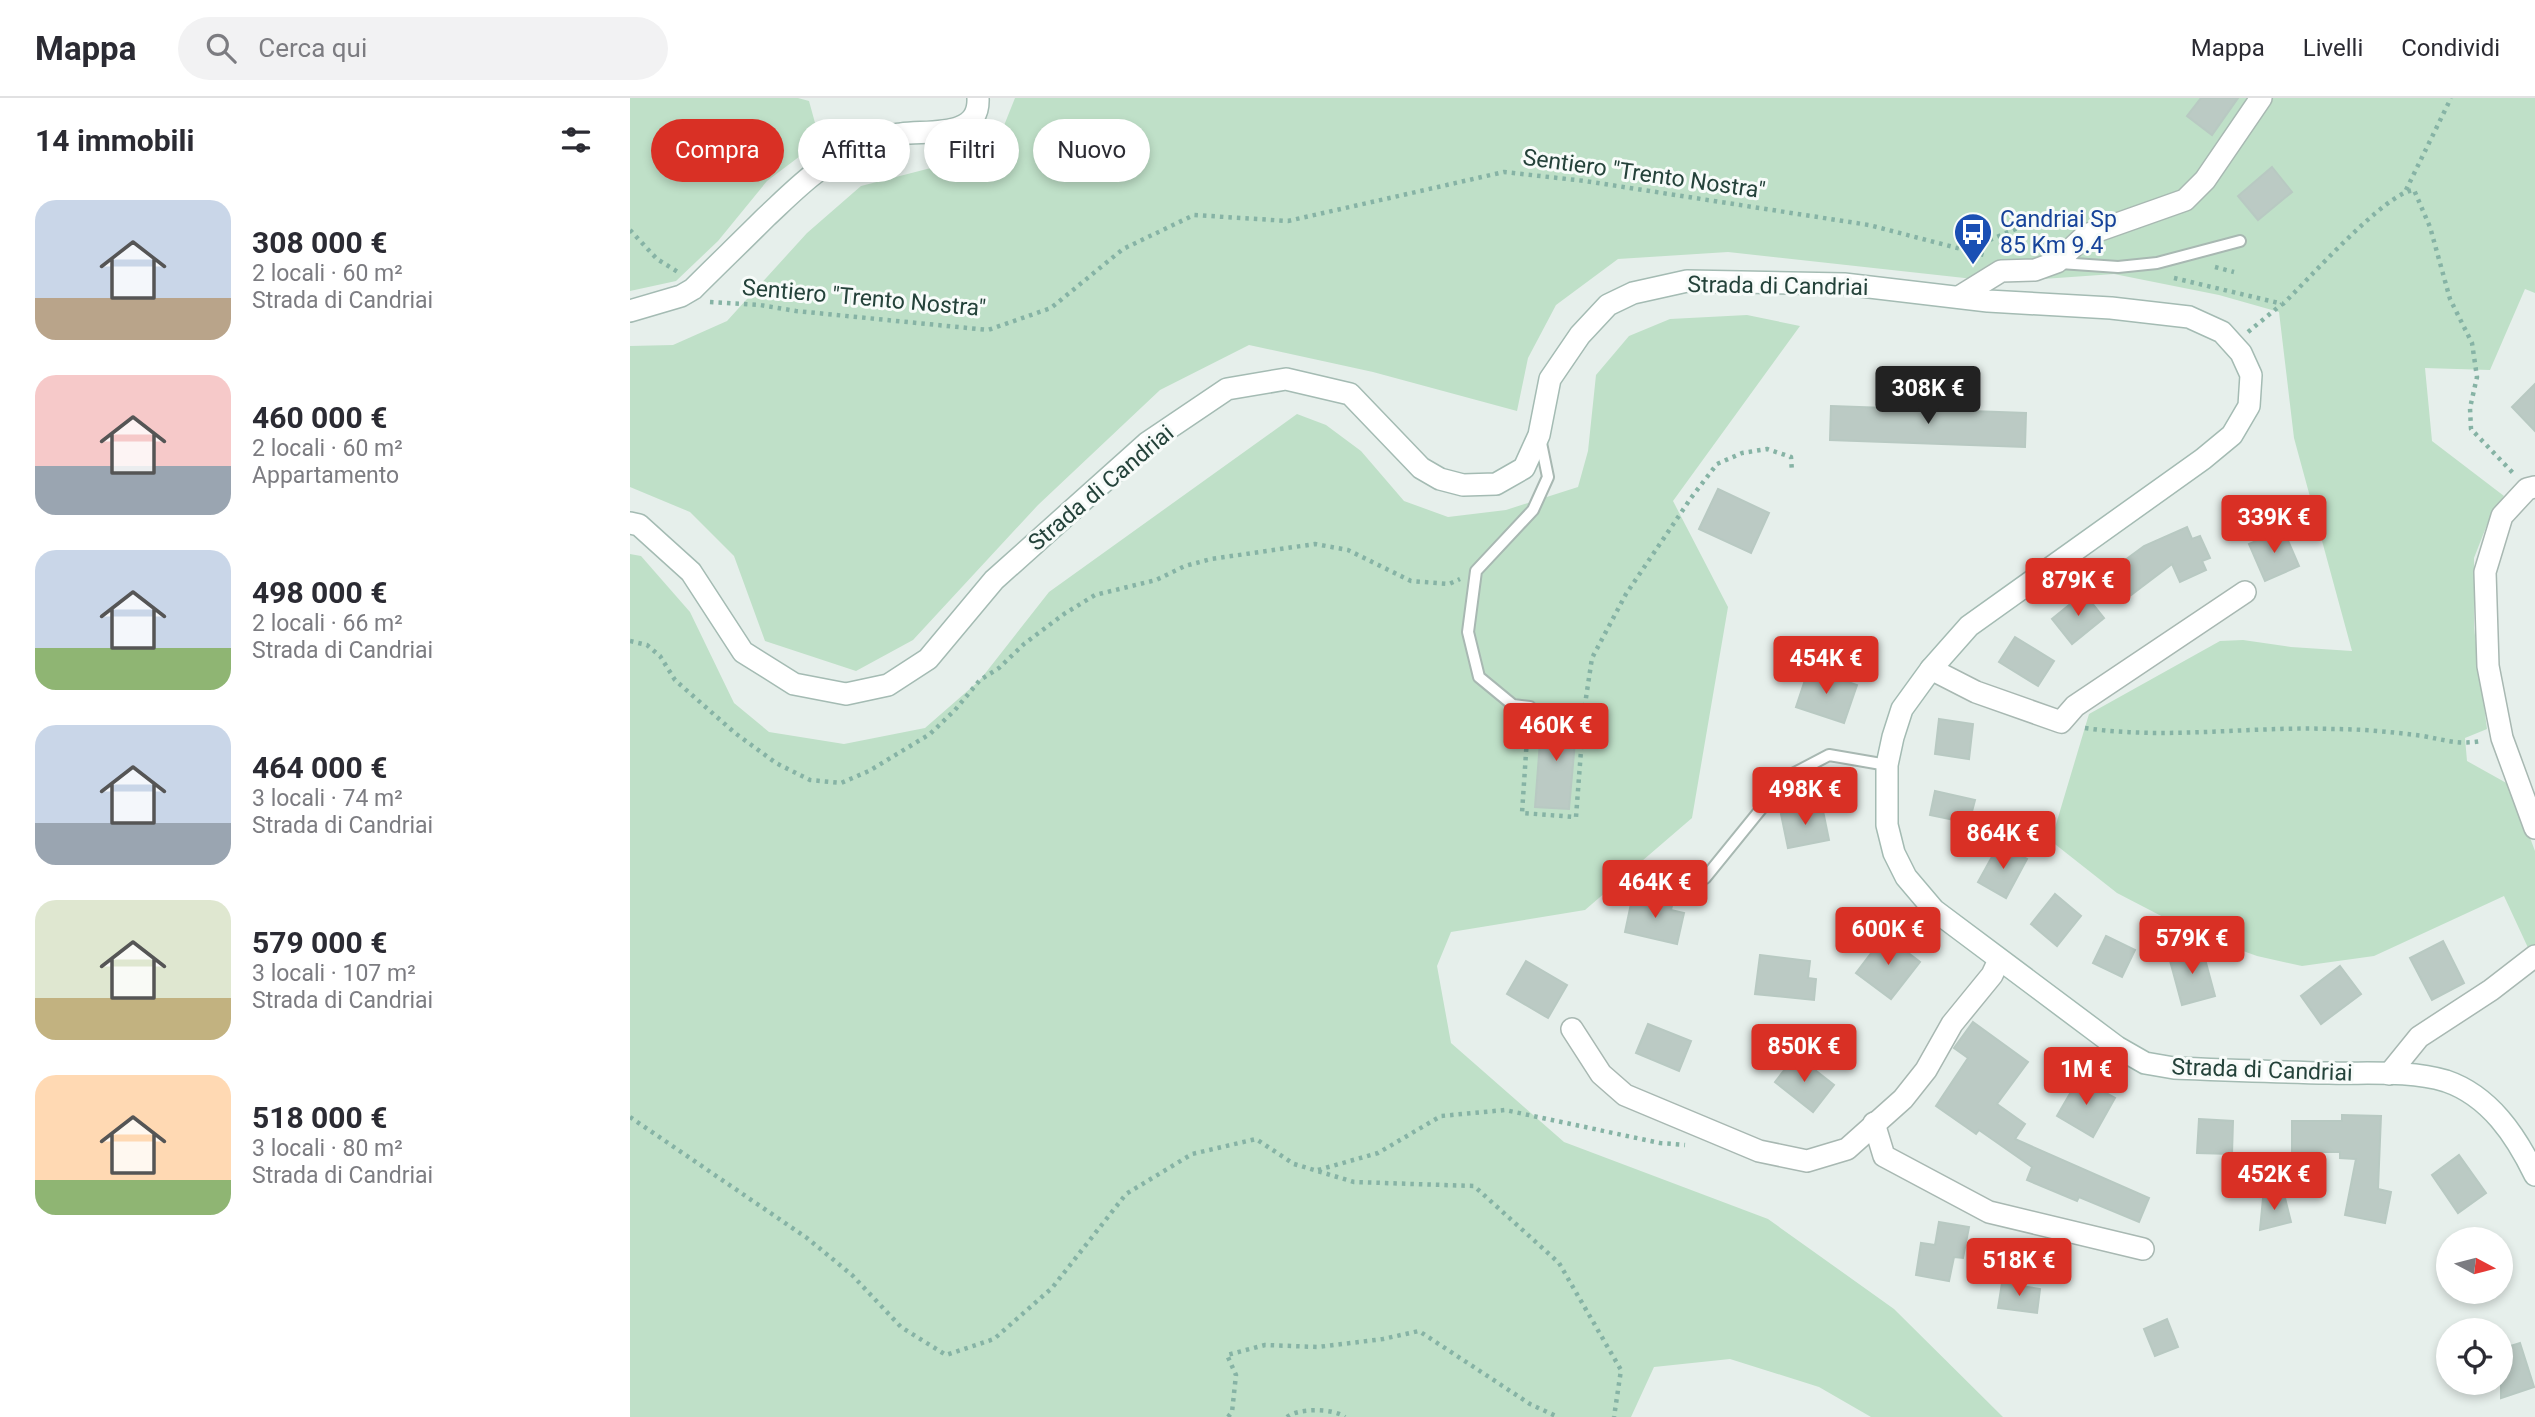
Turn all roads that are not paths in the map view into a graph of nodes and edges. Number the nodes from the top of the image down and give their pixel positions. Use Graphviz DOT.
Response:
graph roads {
  1 [pos="978,98"];
  2 [pos="2261,98"];
  3 [pos="2240,241"];
  4 [pos="2057,262"];
  5 [pos="1959,297"];
  6 [pos="630,311"];
  7 [pos="1539,435"];
  8 [pos="2531,488"];
  9 [pos="630,523"];
  10 [pos="2245,592"];
  11 [pos="1931,669"];
  12 [pos="1530,707"];
  13 [pos="1887,765"];
  14 [pos="2535,828"];
  15 [pos="1705,878"];
  16 [pos="2535,956"];
  17 [pos="1999,960"];
  18 [pos="1572,1029"];
  19 [pos="2389,1074"];
  20 [pos="1874,1123"];
  21 [pos="2535,1175"];
  22 [pos="2143,1249"];
  1 -- 6 [label="main road"];
  2 -- 4 [label="main road"];
  3 -- 4 [label="lane"];
  4 -- 5 [label="main road"];
  5 -- 7 [label="main road, Strada di Candriai"];
  5 -- 11 [label="main road, Strada di Candriai"];
  7 -- 9 [label="main road, Strada di Candriai"];
  7 -- 12 [label="lane"];
  8 -- 14 [label="main road"];
  10 -- 11 [label="main road"];
  11 -- 13 [label="main road, Strada di Candriai"];
  13 -- 15 [label="lane"];
  13 -- 17 [label="main road, Strada di Candriai"];
  16 -- 19 [label="main road"];
  17 -- 19 [label="main road, Strada di Candriai"];
  17 -- 20 [label="main road"];
  18 -- 20 [label="main road"];
  19 -- 21 [label="main road, Strada di Candriai"];
  20 -- 22 [label="main road"];
}
